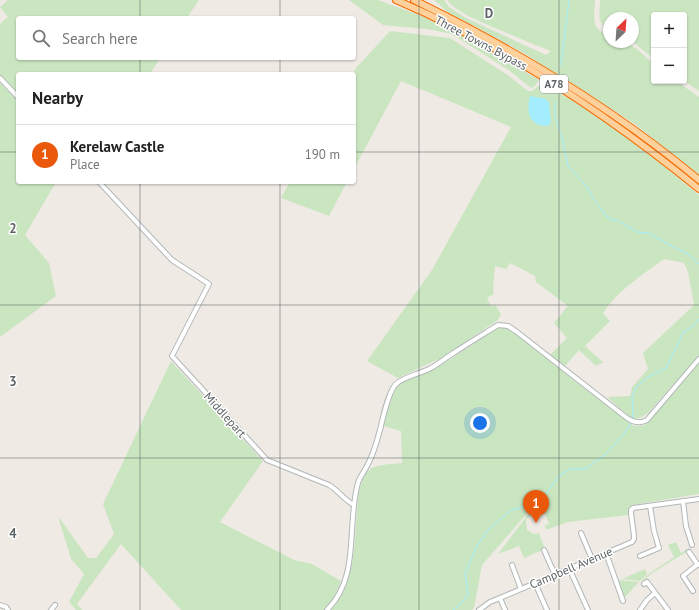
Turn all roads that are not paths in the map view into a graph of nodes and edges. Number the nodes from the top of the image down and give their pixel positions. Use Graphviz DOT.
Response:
graph roads {
  1 [pos="396,0"];
  2 [pos="414,0"];
  3 [pos="0,78"];
  4 [pos="16,95"];
  5 [pos="699,180"];
  6 [pos="100,184"];
  7 [pos="699,189"];
  8 [pos="699,359"];
  9 [pos="699,499"];
  10 [pos="683,501"];
  11 [pos="354,505"];
  12 [pos="650,506"];
  13 [pos="581,533"];
  14 [pos="692,545"];
  15 [pos="544,550"];
  16 [pos="689,552"];
  17 [pos="606,553"];
  18 [pos="640,556"];
  19 [pos="592,558"];
  20 [pos="512,565"];
  21 [pos="698,565"];
  22 [pos="569,568"];
  23 [pos="555,575"];
  24 [pos="535,583"];
  25 [pos="644,584"];
  26 [pos="521,589"];
  27 [pos="693,590"];
  28 [pos="656,593"];
  29 [pos="500,598"];
  30 [pos="623,601"];
  31 [pos="0,605"];
  32 [pos="55,605"];
  33 [pos="8,610"];
  34 [pos="51,610"];
  35 [pos="327,610"];
  36 [pos="479,610"];
  37 [pos="505,610"];
  38 [pos="546,610"];
  39 [pos="588,610"];
  40 [pos="640,610"];
  41 [pos="668,610"];
  1 -- 7 [label="highway, Three Towns Bypass / A78"];
  2 -- 5 [label="highway, Three Towns Bypass / A78"];
  3 -- 4 [label="street"];
  6 -- 11 [label="street, Middlepart"];
  8 -- 11 [label="street"];
  9 -- 10 [label="street"];
  10 -- 12 [label="street"];
  10 -- 14 [label="street"];
  11 -- 35 [label="street"];
  12 -- 17 [label="street, Campbell Avenue"];
  12 -- 18 [label="street"];
  13 -- 19 [label="street"];
  15 -- 23 [label="street"];
  16 -- 21 [label="street"];
  17 -- 19 [label="street, Campbell Avenue"];
  17 -- 30 [label="street"];
  19 -- 22 [label="street, Campbell Avenue"];
  20 -- 26 [label="street"];
  21 -- 27 [label="street"];
  22 -- 23 [label="street, Campbell Avenue"];
  22 -- 39 [label="street"];
  23 -- 24 [label="street, Campbell Avenue"];
  24 -- 26 [label="street, Campbell Avenue"];
  24 -- 38 [label="street"];
  25 -- 28 [label="street"];
  26 -- 29 [label="street, Campbell Avenue"];
  28 -- 40 [label="street"];
  28 -- 41 [label="street"];
  29 -- 36 [label="street, Campbell Avenue"];
  29 -- 37 [label="street"];
  31 -- 33 [label="street"];
  32 -- 34 [label="street"];
}
